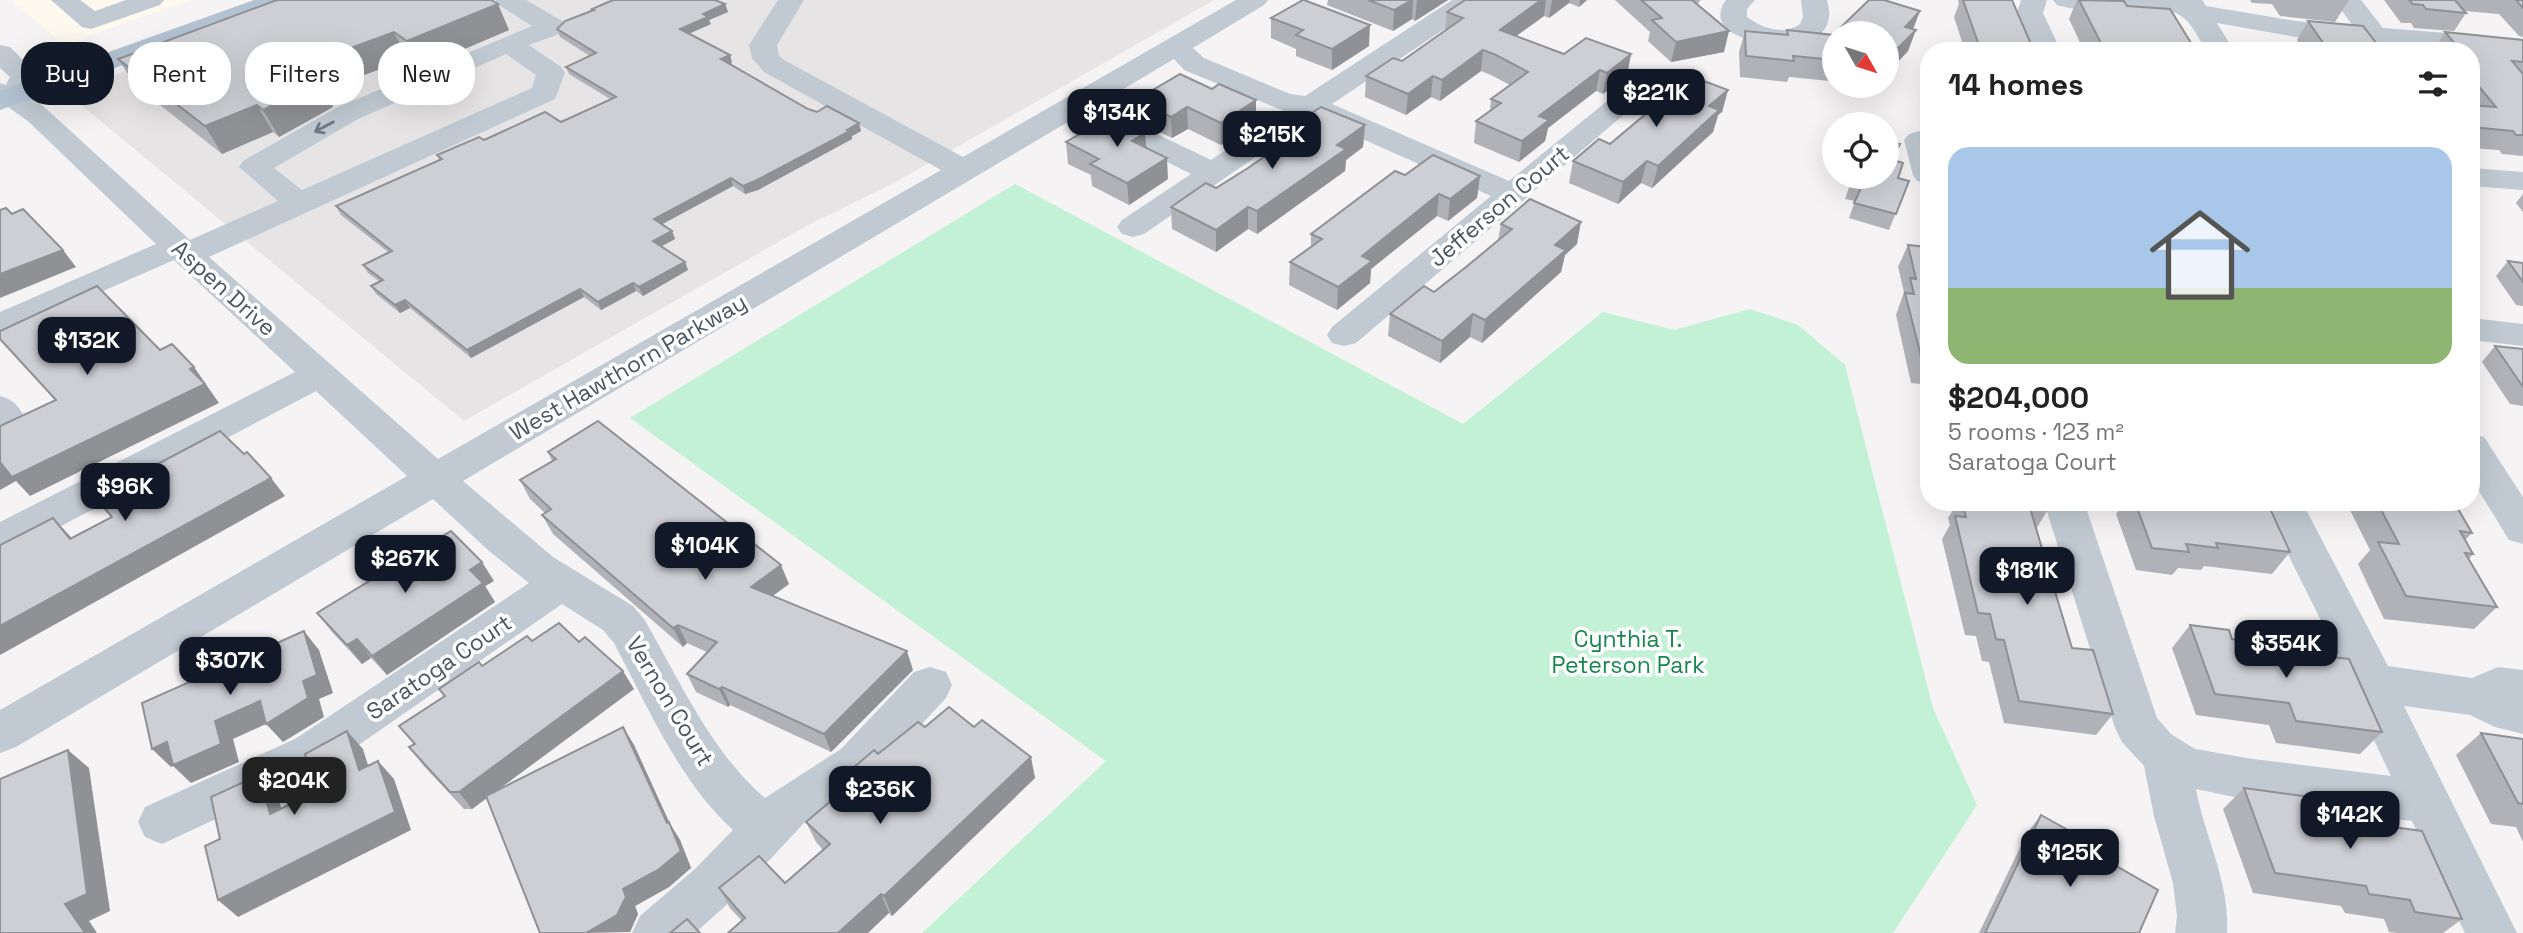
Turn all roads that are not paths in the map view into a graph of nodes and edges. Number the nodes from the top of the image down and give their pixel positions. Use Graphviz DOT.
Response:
graph roads {
  1 [pos="64,0"];
  2 [pos="151,0"];
  3 [pos="236,0"];
  4 [pos="278,0"];
  5 [pos="508,0"];
  6 [pos="791,0"];
  7 [pos="1255,0"];
  8 [pos="1742,0"];
  9 [pos="1814,0"];
  10 [pos="2034,0"];
  11 [pos="2066,0"];
  12 [pos="2140,0"];
  13 [pos="2347,0"];
  14 [pos="2105,1"];
  15 [pos="1461,6"];
  16 [pos="2193,6"];
  17 [pos="2044,42"];
  18 [pos="2215,42"];
  19 [pos="2375,42"];
  20 [pos="2380,42"];
  21 [pos="508,43"];
  22 [pos="1176,46"];
  23 [pos="2480,46"];
  24 [pos="2523,47"];
  25 [pos="0,53"];
  26 [pos="1654,77"];
  27 [pos="8,90"];
  28 [pos="1312,106"];
  29 [pos="1122,128"];
  30 [pos="1919,140"];
  31 [pos="1920,144"];
  32 [pos="964,170"];
  33 [pos="1211,172"];
  34 [pos="2480,178"];
  35 [pos="2523,181"];
  36 [pos="281,188"];
  37 [pos="1513,194"];
  38 [pos="1133,227"];
  39 [pos="182,250"];
  40 [pos="0,326"];
  41 [pos="2480,331"];
  42 [pos="1344,335"];
  43 [pos="2523,335"];
  44 [pos="320,374"];
  45 [pos="2480,461"];
  46 [pos="435,478"];
  47 [pos="2067,511"];
  48 [pos="2287,511"];
  49 [pos="2523,529"];
  50 [pos="0,540"];
  51 [pos="563,582"];
  52 [pos="2374,683"];
  53 [pos="930,685"];
  54 [pos="2523,688"];
  55 [pos="2477,697"];
  56 [pos="2523,715"];
  57 [pos="0,733"];
  58 [pos="2160,753"];
  59 [pos="2427,802"];
  60 [pos="162,822"];
  61 [pos="766,829"];
  62 [pos="658,933"];
  63 [pos="2201,933"];
  64 [pos="2491,933"];
  1 -- 2 [label="street"];
  3 -- 27 [label="main road"];
  4 -- 27 [label="main road"];
  5 -- 21 [label="street"];
  6 -- 32 [label="street"];
  7 -- 22 [label="street, West Hawthorn Parkway"];
  8 -- 9 [label="street"];
  10 -- 17 [label="street"];
  11 -- 14 [label="street"];
  12 -- 16 [label="street"];
  13 -- 20 [label="street"];
  14 -- 16 [label="street"];
  15 -- 28 [label="street"];
  16 -- 18 [label="street"];
  16 -- 19 [label="street"];
  21 -- 36 [label="street, one-way"];
  21 -- 39 [label="street"];
  22 -- 28 [label="street"];
  22 -- 32 [label="street, West Hawthorn Parkway"];
  23 -- 24 [label="street"];
  25 -- 27 [label="street, Aspen Drive"];
  26 -- 37 [label="street, Jefferson Court"];
  27 -- 39 [label="street, Aspen Drive"];
  28 -- 33 [label="street"];
  28 -- 37 [label="street"];
  29 -- 33 [label="street"];
  30 -- 31 [label="street"];
  32 -- 46 [label="street, West Hawthorn Parkway"];
  33 -- 38 [label="street"];
  34 -- 35 [label="street"];
  37 -- 42 [label="street, Jefferson Court"];
  39 -- 40 [label="street"];
  39 -- 44 [label="street, Aspen Drive"];
  41 -- 43 [label="street"];
  44 -- 46 [label="street, Aspen Drive"];
  44 -- 50 [label="street"];
  45 -- 49 [label="street"];
  46 -- 51 [label="street, Vernon Court"];
  46 -- 57 [label="street, West Hawthorn Parkway"];
  47 -- 58 [label="street"];
  48 -- 52 [label="street"];
  51 -- 60 [label="street, Saratoga Court"];
  51 -- 61 [label="street, Vernon Court"];
  52 -- 55 [label="street"];
  52 -- 59 [label="street"];
  53 -- 61 [label="street"];
  54 -- 55 [label="street"];
  55 -- 56 [label="street"];
  58 -- 59 [label="street"];
  58 -- 63 [label="street"];
  59 -- 64 [label="street"];
  61 -- 62 [label="street"];
}
